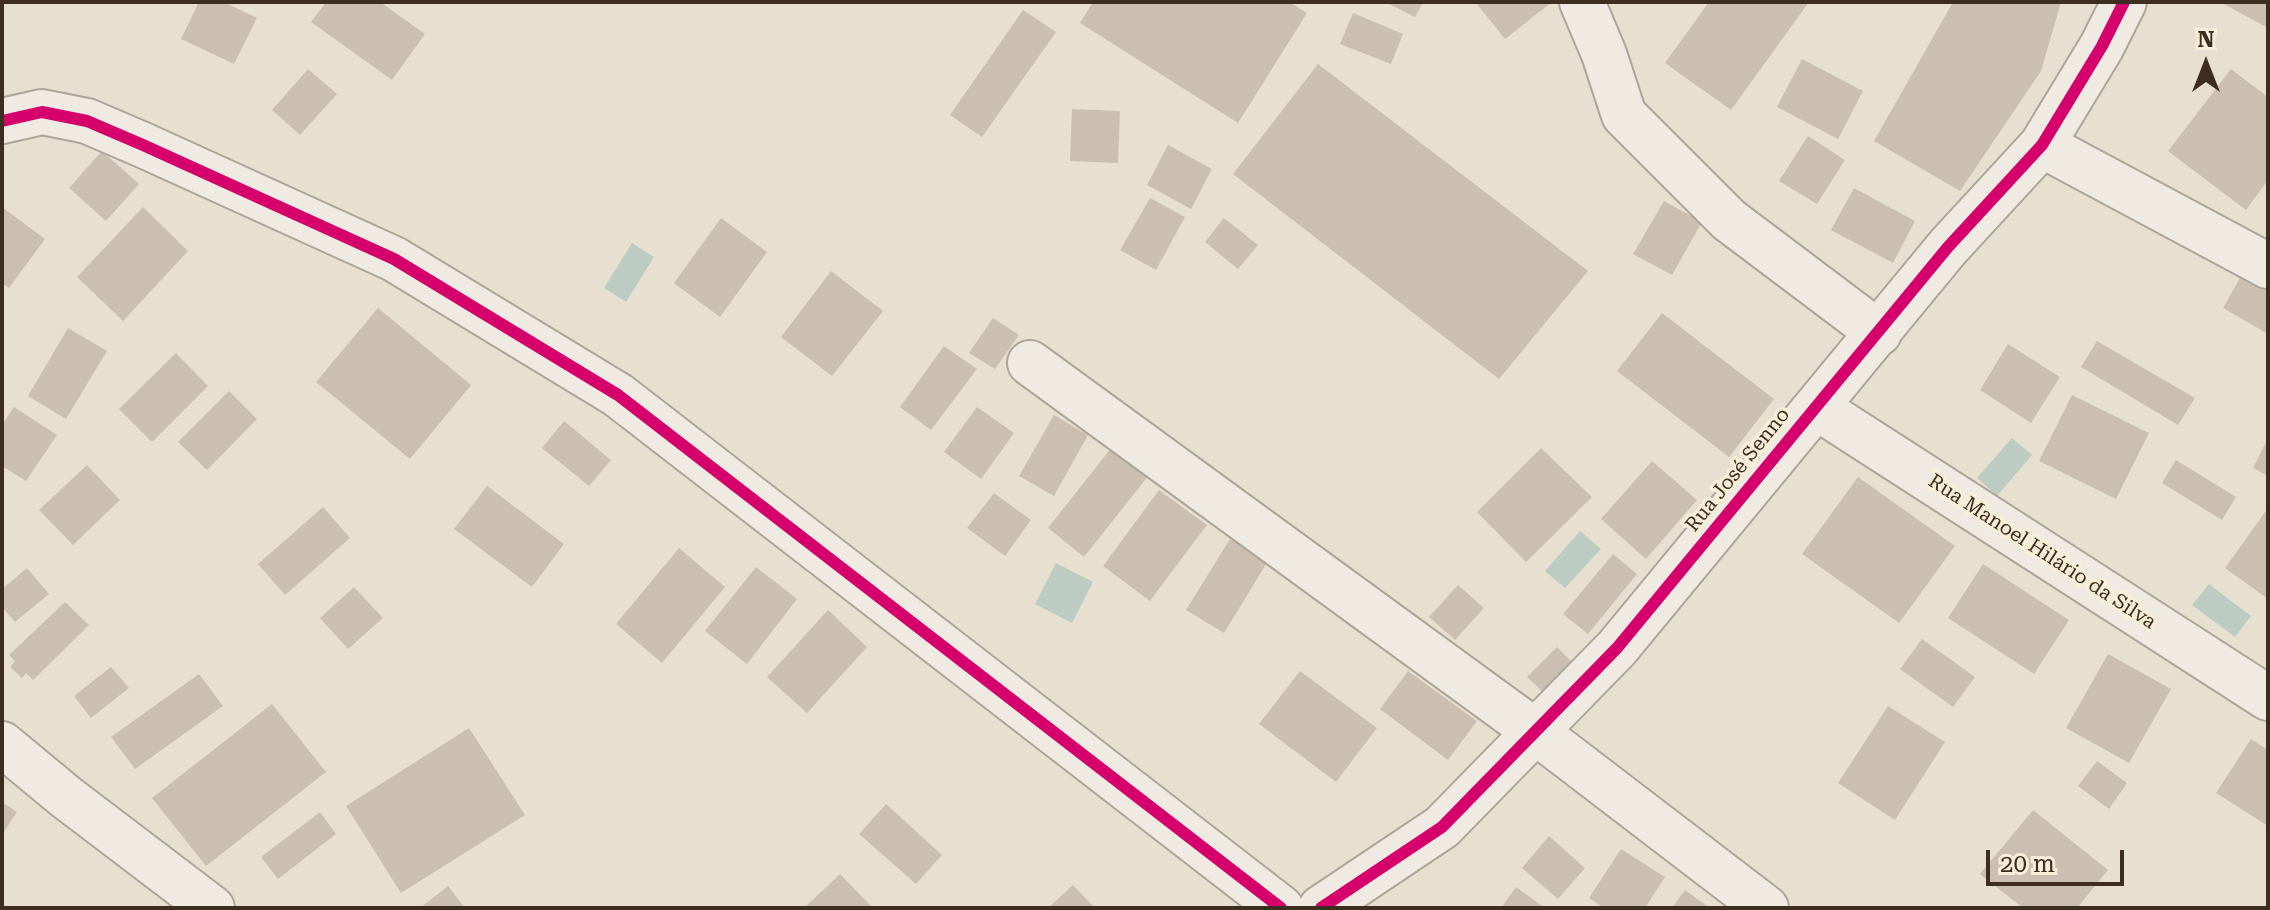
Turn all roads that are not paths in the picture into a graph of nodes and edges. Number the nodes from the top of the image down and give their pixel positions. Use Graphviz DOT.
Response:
graph roads {
  1 [pos="1582,2"];
  2 [pos="2124,2"];
  3 [pos="2,121"];
  4 [pos="2042,145"];
  5 [pos="2268,266"];
  6 [pos="1879,333"];
  7 [pos="1030,363"];
  8 [pos="1816,407"];
  9 [pos="2268,698"];
  10 [pos="1536,732"];
  11 [pos="2,744"];
  12 [pos="212,908"];
  13 [pos="1281,908"];
  14 [pos="1321,908"];
  15 [pos="1766,908"];
  1 -- 6 [label="street"];
  2 -- 4 [label="street, Rua José Senno"];
  3 -- 13 [label="street"];
  4 -- 5 [label="street"];
  4 -- 6 [label="street, Rua José Senno"];
  6 -- 8 [label="street, Rua José Senno"];
  7 -- 10 [label="street"];
  8 -- 9 [label="street, Rua Manoel Hilário da Silva"];
  8 -- 10 [label="street, Rua José Senno"];
  10 -- 14 [label="street, Rua José Senno"];
  10 -- 15 [label="street"];
  11 -- 12 [label="street"];
}
